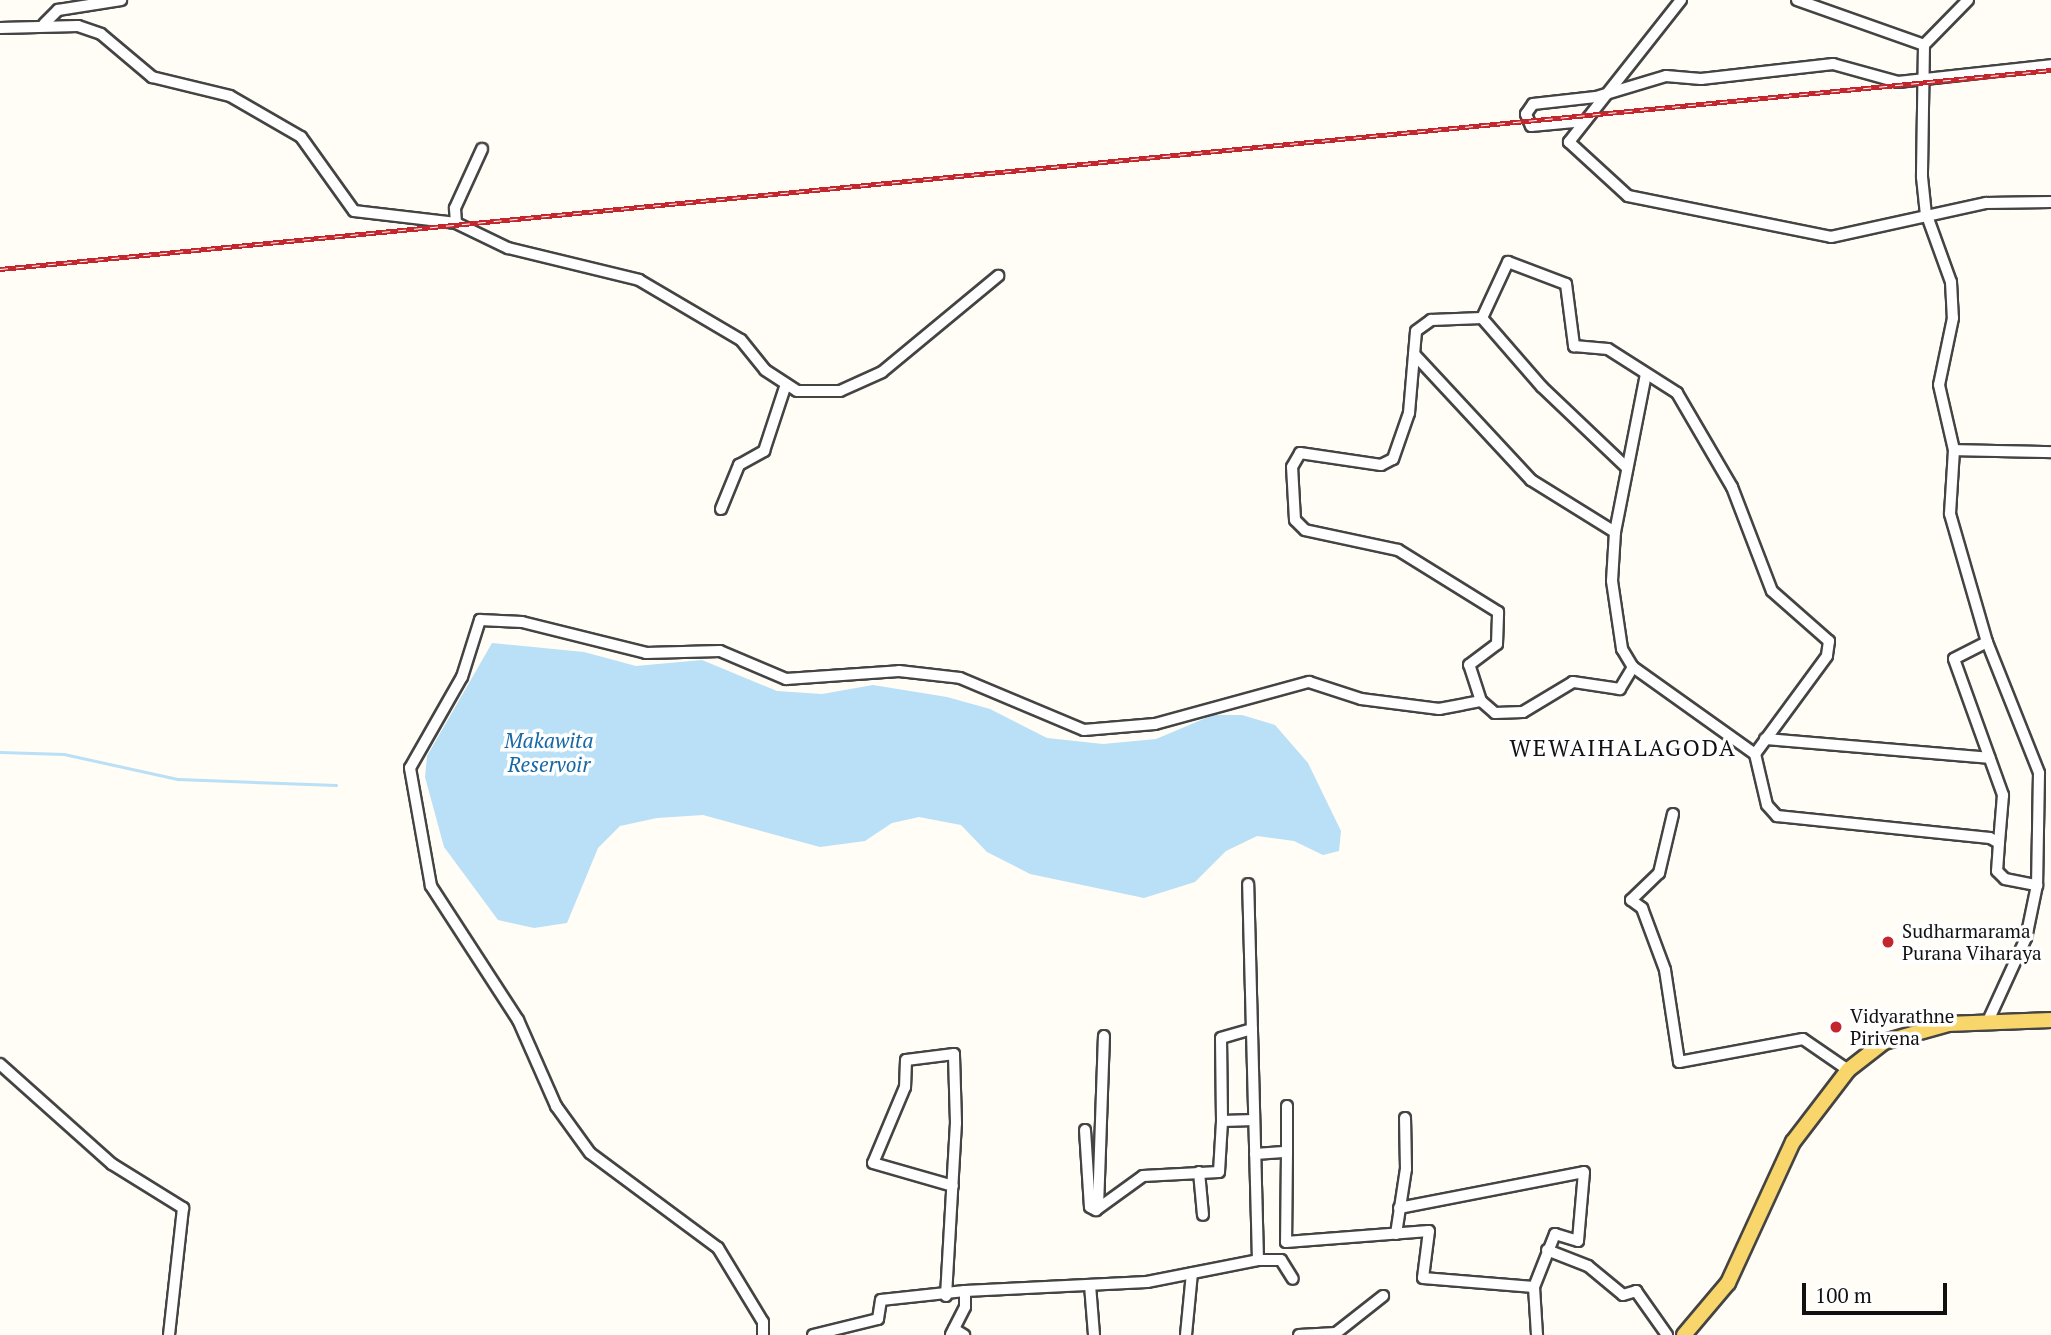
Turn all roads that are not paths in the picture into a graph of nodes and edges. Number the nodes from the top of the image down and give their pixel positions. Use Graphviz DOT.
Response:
graph roads {
  1 [pos="121,0"];
  2 [pos="1681,0"];
  3 [pos="1797,0"];
  4 [pos="1968,0"];
  5 [pos="44,24"];
  6 [pos="0,28"];
  7 [pos="1924,45"];
  8 [pos="2051,65"];
  9 [pos="1923,78"];
  10 [pos="1605,95"];
  11 [pos="1584,121"];
  12 [pos="481,149"];
  13 [pos="2051,202"];
  14 [pos="1926,213"];
  15 [pos="456,223"];
  16 [pos="998,276"];
  17 [pos="1482,318"];
  18 [pos="1414,355"];
  19 [pos="1646,374"];
  20 [pos="785,387"];
  21 [pos="1954,450"];
  22 [pos="2051,452"];
  23 [pos="1628,468"];
  24 [pos="721,509"];
  25 [pos="1615,533"];
  26 [pos="1987,642"];
  27 [pos="1633,667"];
  28 [pos="1481,701"];
  29 [pos="1765,739"];
  30 [pos="1755,754"];
  31 [pos="1989,758"];
  32 [pos="1673,814"];
  33 [pos="1999,843"];
  34 [pos="1248,884"];
  35 [pos="2037,886"];
  36 [pos="1989,1019"];
  37 [pos="2051,1020"];
  38 [pos="1252,1029"];
  39 [pos="1104,1036"];
  40 [pos="0,1064"];
  41 [pos="1848,1070"];
  42 [pos="1287,1106"];
  43 [pos="1405,1118"];
  44 [pos="1254,1120"];
  45 [pos="1222,1121"];
  46 [pos="1085,1129"];
  47 [pos="1287,1152"];
  48 [pos="1255,1154"];
  49 [pos="1199,1172"];
  50 [pos="953,1186"];
  51 [pos="1098,1207"];
  52 [pos="1399,1208"];
  53 [pos="1203,1215"];
  54 [pos="1396,1234"];
  55 [pos="1547,1250"];
  56 [pos="1258,1260"];
  57 [pos="1192,1273"];
  58 [pos="1293,1279"];
  59 [pos="1090,1285"];
  60 [pos="1534,1287"];
  61 [pos="965,1291"];
  62 [pos="946,1296"];
  63 [pos="1383,1296"];
  64 [pos="952,1332"];
  65 [pos="169,1335"];
  66 [pos="763,1335"];
  67 [pos="812,1335"];
  68 [pos="964,1335"];
  69 [pos="1094,1335"];
  70 [pos="1186,1335"];
  71 [pos="1299,1335"];
  72 [pos="1537,1335"];
  73 [pos="1667,1335"];
  74 [pos="1684,1335"];
  1 -- 5 [label="street"];
  2 -- 10 [label="street"];
  3 -- 7 [label="street"];
  4 -- 7 [label="street"];
  5 -- 6 [label="street"];
  5 -- 15 [label="street"];
  7 -- 9 [label="street"];
  8 -- 9 [label="street"];
  9 -- 10 [label="street"];
  9 -- 14 [label="street"];
  10 -- 11 [label="street"];
  10 -- 11 [label="street"];
  11 -- 14 [label="street"];
  12 -- 15 [label="street"];
  13 -- 14 [label="street"];
  14 -- 21 [label="street"];
  15 -- 20 [label="street"];
  16 -- 20 [label="street"];
  17 -- 18 [label="street"];
  17 -- 19 [label="street"];
  17 -- 23 [label="street"];
  18 -- 25 [label="street"];
  18 -- 28 [label="street"];
  19 -- 23 [label="street"];
  19 -- 29 [label="street"];
  20 -- 24 [label="street"];
  21 -- 22 [label="street"];
  21 -- 26 [label="street"];
  23 -- 25 [label="street"];
  25 -- 27 [label="street"];
  26 -- 31 [label="street"];
  26 -- 35 [label="street"];
  27 -- 28 [label="street"];
  27 -- 30 [label="street"];
  28 -- 66 [label="street"];
  29 -- 30 [label="street"];
  29 -- 31 [label="street"];
  30 -- 33 [label="street"];
  31 -- 33 [label="street"];
  32 -- 41 [label="street"];
  33 -- 35 [label="street"];
  34 -- 38 [label="street"];
  35 -- 36 [label="street"];
  36 -- 37 [label="main road"];
  36 -- 41 [label="main road"];
  38 -- 44 [label="street"];
  38 -- 45 [label="street"];
  39 -- 51 [label="street"];
  40 -- 65 [label="street"];
  41 -- 74 [label="main road"];
  42 -- 47 [label="street"];
  43 -- 52 [label="street"];
  44 -- 45 [label="street"];
  44 -- 48 [label="street"];
  45 -- 49 [label="street"];
  46 -- 51 [label="street"];
  47 -- 48 [label="street"];
  47 -- 54 [label="street"];
  48 -- 56 [label="street"];
  49 -- 51 [label="street"];
  49 -- 53 [label="street"];
  50 -- 62 [label="street"];
  52 -- 54 [label="street"];
  52 -- 55 [label="street"];
  54 -- 60 [label="street"];
  55 -- 60 [label="street"];
  55 -- 73 [label="street"];
  56 -- 57 [label="street"];
  56 -- 58 [label="street"];
  57 -- 59 [label="street"];
  57 -- 70 [label="street"];
  59 -- 61 [label="street"];
  59 -- 69 [label="street"];
  60 -- 72 [label="street"];
  61 -- 62 [label="street"];
  61 -- 64 [label="street"];
  62 -- 67 [label="street"];
  63 -- 71 [label="street"];
  64 -- 68 [label="street"];
}
